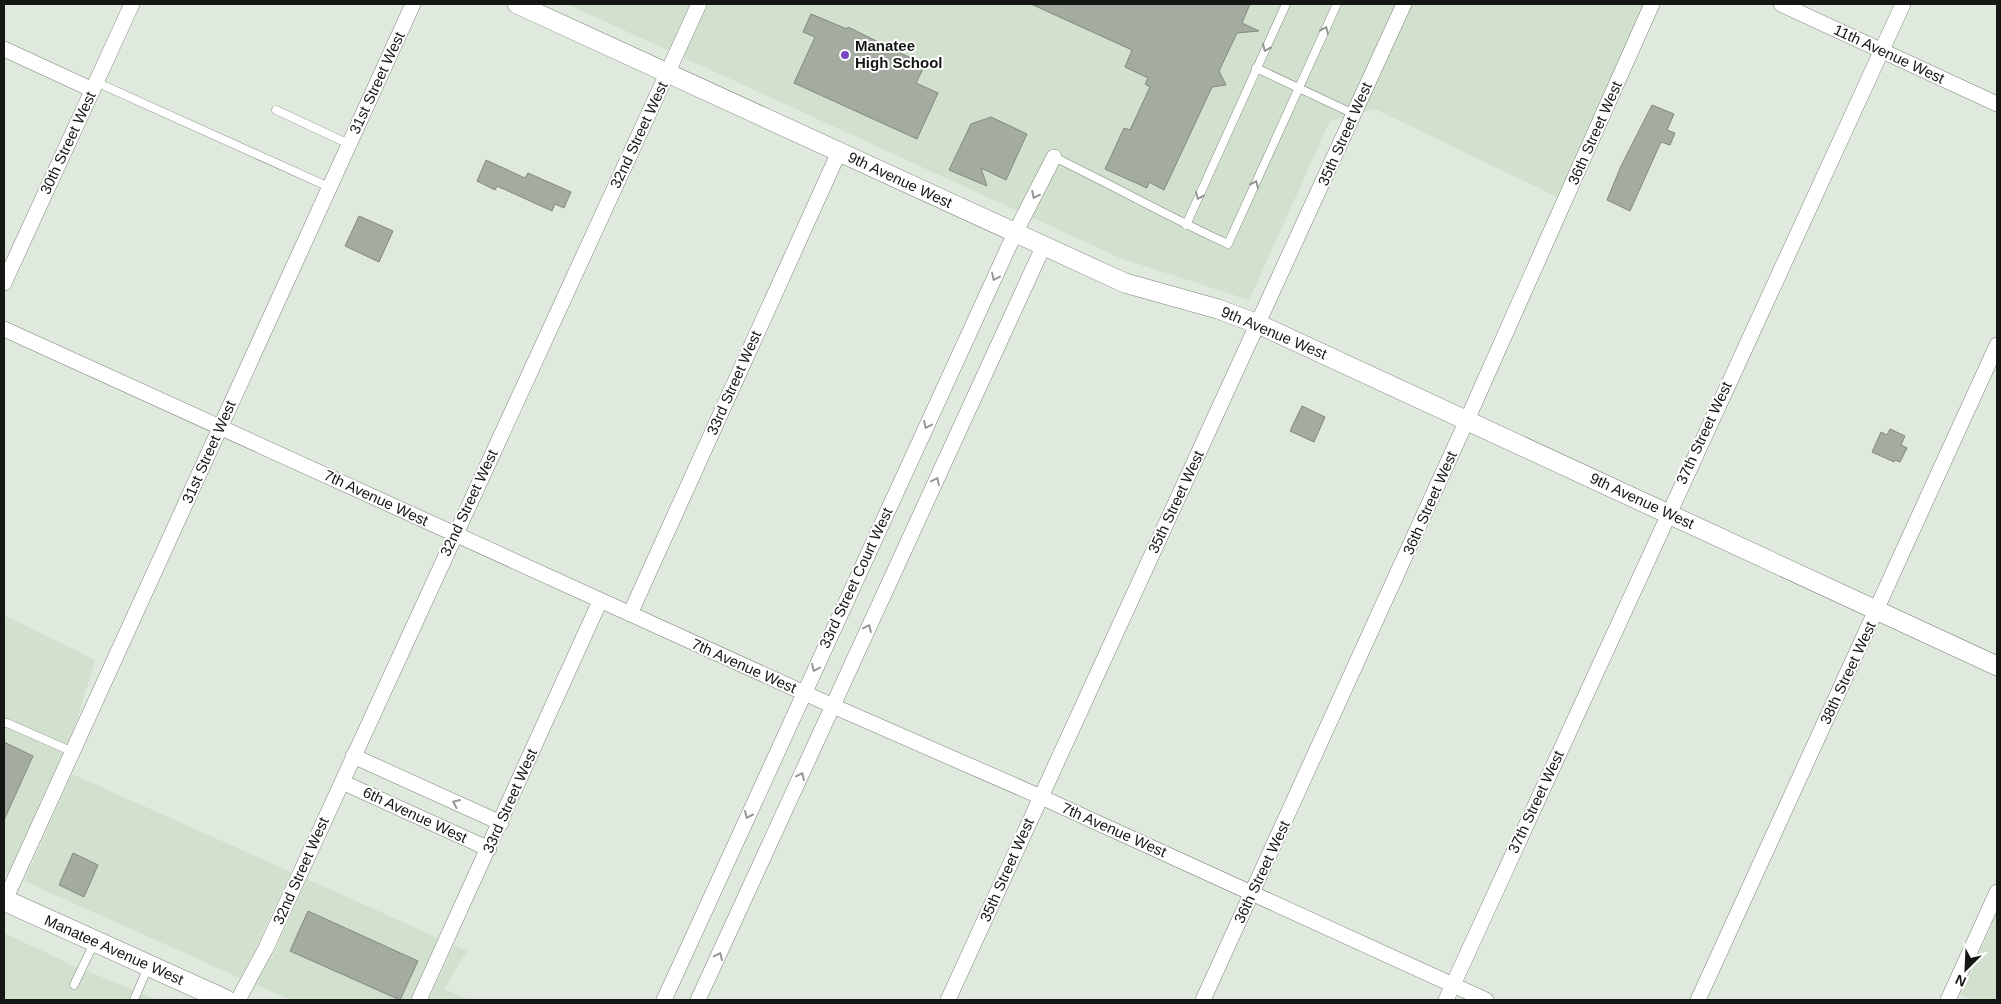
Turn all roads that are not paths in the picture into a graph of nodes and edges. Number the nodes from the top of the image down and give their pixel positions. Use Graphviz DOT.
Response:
graph roads {
  1 [pos="132,4"];
  2 [pos="413,4"];
  3 [pos="517,4"];
  4 [pos="699,4"];
  5 [pos="1286,4"];
  6 [pos="1337,4"];
  7 [pos="1404,4"];
  8 [pos="1652,4"];
  9 [pos="1781,4"];
  10 [pos="1903,4"];
  11 [pos="4,49"];
  12 [pos="1881,50"];
  13 [pos="1256,68"];
  14 [pos="667,73"];
  15 [pos="94,86"];
  16 [pos="1298,88"];
  17 [pos="1997,104"];
  18 [pos="276,110"];
  19 [pos="1354,114"];
  20 [pos="349,144"];
  21 [pos="839,152"];
  22 [pos="1054,157"];
  23 [pos="330,187"];
  24 [pos="1186,225"];
  25 [pos="1015,233"];
  26 [pos="1044,245"];
  27 [pos="4,282"];
  28 [pos="1258,324"];
  29 [pos="4,329"];
  30 [pos="1997,345"];
  31 [pos="1468,420"];
  32 [pos="220,427"];
  33 [pos="1668,512"];
  34 [pos="455,534"];
  35 [pos="600,601"];
  36 [pos="1877,610"];
  37 [pos="630,614"];
  38 [pos="1997,666"];
  39 [pos="803,692"];
  40 [pos="833,706"];
  41 [pos="4,723"];
  42 [pos="73,752"];
  43 [pos="353,756"];
  44 [pos="342,782"];
  45 [pos="1041,797"];
  46 [pos="501,823"];
  47 [pos="489,849"];
  48 [pos="1997,892"];
  49 [pos="1252,893"];
  50 [pos="5,900"];
  51 [pos="95,941"];
  52 [pos="149,966"];
  53 [pos="74,985"];
  54 [pos="1453,985"];
  55 [pos="134,1000"];
  56 [pos="225,1000"];
  57 [pos="238,1000"];
  58 [pos="419,1000"];
  59 [pos="664,1000"];
  60 [pos="698,1000"];
  61 [pos="948,1000"];
  62 [pos="1203,1000"];
  63 [pos="1446,1000"];
  64 [pos="1486,1000"];
  65 [pos="1698,1000"];
  66 [pos="1949,1000"];
  1 -- 15 [label="street, 30th Street West"];
  2 -- 20 [label="street, 31st Street West"];
  3 -- 14 [label="street, 9th Avenue West"];
  4 -- 14 [label="street, 32nd Street West"];
  5 -- 13 [label="lane, one-way"];
  16 -- 6 [label="lane, one-way"];
  7 -- 19 [label="street, 35th Street West"];
  8 -- 31 [label="street, 36th Street West"];
  9 -- 12 [label="street, 11th Avenue West"];
  10 -- 12 [label="street, 37th Street West"];
  11 -- 15 [label="street"];
  12 -- 17 [label="street, 11th Avenue West"];
  12 -- 33 [label="street, 37th Street West"];
  13 -- 16 [label="lane"];
  13 -- 24 [label="lane, one-way"];
  14 -- 21 [label="street, 9th Avenue West"];
  14 -- 34 [label="street, 32nd Street West"];
  15 -- 23 [label="lane"];
  15 -- 27 [label="street, 30th Street West"];
  16 -- 19 [label="lane"];
  24 -- 16 [label="lane, one-way"];
  18 -- 20 [label="lane"];
  19 -- 28 [label="street, 35th Street West"];
  20 -- 23 [label="street, 31st Street West"];
  21 -- 25 [label="street, 9th Avenue West"];
  21 -- 37 [label="street, 33rd Street West"];
  22 -- 24 [label="lane"];
  22 -- 25 [label="street, 33rd Street Court West, one-way"];
  23 -- 32 [label="street, 31st Street West"];
  25 -- 26 [label="street, 9th Avenue West"];
  25 -- 39 [label="street, 33rd Street Court West, one-way"];
  26 -- 28 [label="street, 9th Avenue West"];
  40 -- 26 [label="street, one-way"];
  28 -- 31 [label="street, 9th Avenue West"];
  28 -- 45 [label="street, 35th Street West"];
  29 -- 32 [label="street, 7th Avenue West"];
  30 -- 36 [label="street, 38th Street West"];
  31 -- 33 [label="street, 9th Avenue West"];
  31 -- 49 [label="street, 36th Street West"];
  32 -- 34 [label="street, 7th Avenue West"];
  32 -- 42 [label="street, 31st Street West"];
  33 -- 36 [label="street, 9th Avenue West"];
  33 -- 54 [label="street, 37th Street West"];
  34 -- 35 [label="street, 7th Avenue West"];
  34 -- 43 [label="street, 32nd Street West"];
  35 -- 37 [label="street, 7th Avenue West"];
  35 -- 46 [label="street, 33rd Street West"];
  36 -- 38 [label="street, 9th Avenue West"];
  36 -- 65 [label="street, 38th Street West"];
  37 -- 39 [label="street, 7th Avenue West"];
  39 -- 40 [label="street, 7th Avenue West"];
  39 -- 59 [label="street, 33rd Street Court West, one-way"];
  40 -- 45 [label="street, 7th Avenue West"];
  60 -- 40 [label="street, one-way"];
  41 -- 42 [label="lane"];
  42 -- 50 [label="street, 31st Street West"];
  43 -- 44 [label="street, 32nd Street West"];
  46 -- 43 [label="street, 6th Avenue West, one-way"];
  44 -- 47 [label="street, 6th Avenue West"];
  44 -- 57 [label="street, 32nd Street West"];
  45 -- 49 [label="street, 7th Avenue West"];
  45 -- 61 [label="street, 35th Street West"];
  46 -- 47 [label="street, 33rd Street West"];
  47 -- 58 [label="street, 33rd Street West"];
  48 -- 66 [label="street"];
  49 -- 54 [label="street, 7th Avenue West"];
  49 -- 62 [label="street, 36th Street West"];
  50 -- 51 [label="main road, Manatee Avenue West"];
  51 -- 52 [label="main road, Manatee Avenue West"];
  51 -- 53 [label="lane"];
  52 -- 55 [label="lane"];
  52 -- 56 [label="main road, Manatee Avenue West"];
  54 -- 63 [label="street, 37th Street West"];
  54 -- 64 [label="street, 7th Avenue West"];
}
